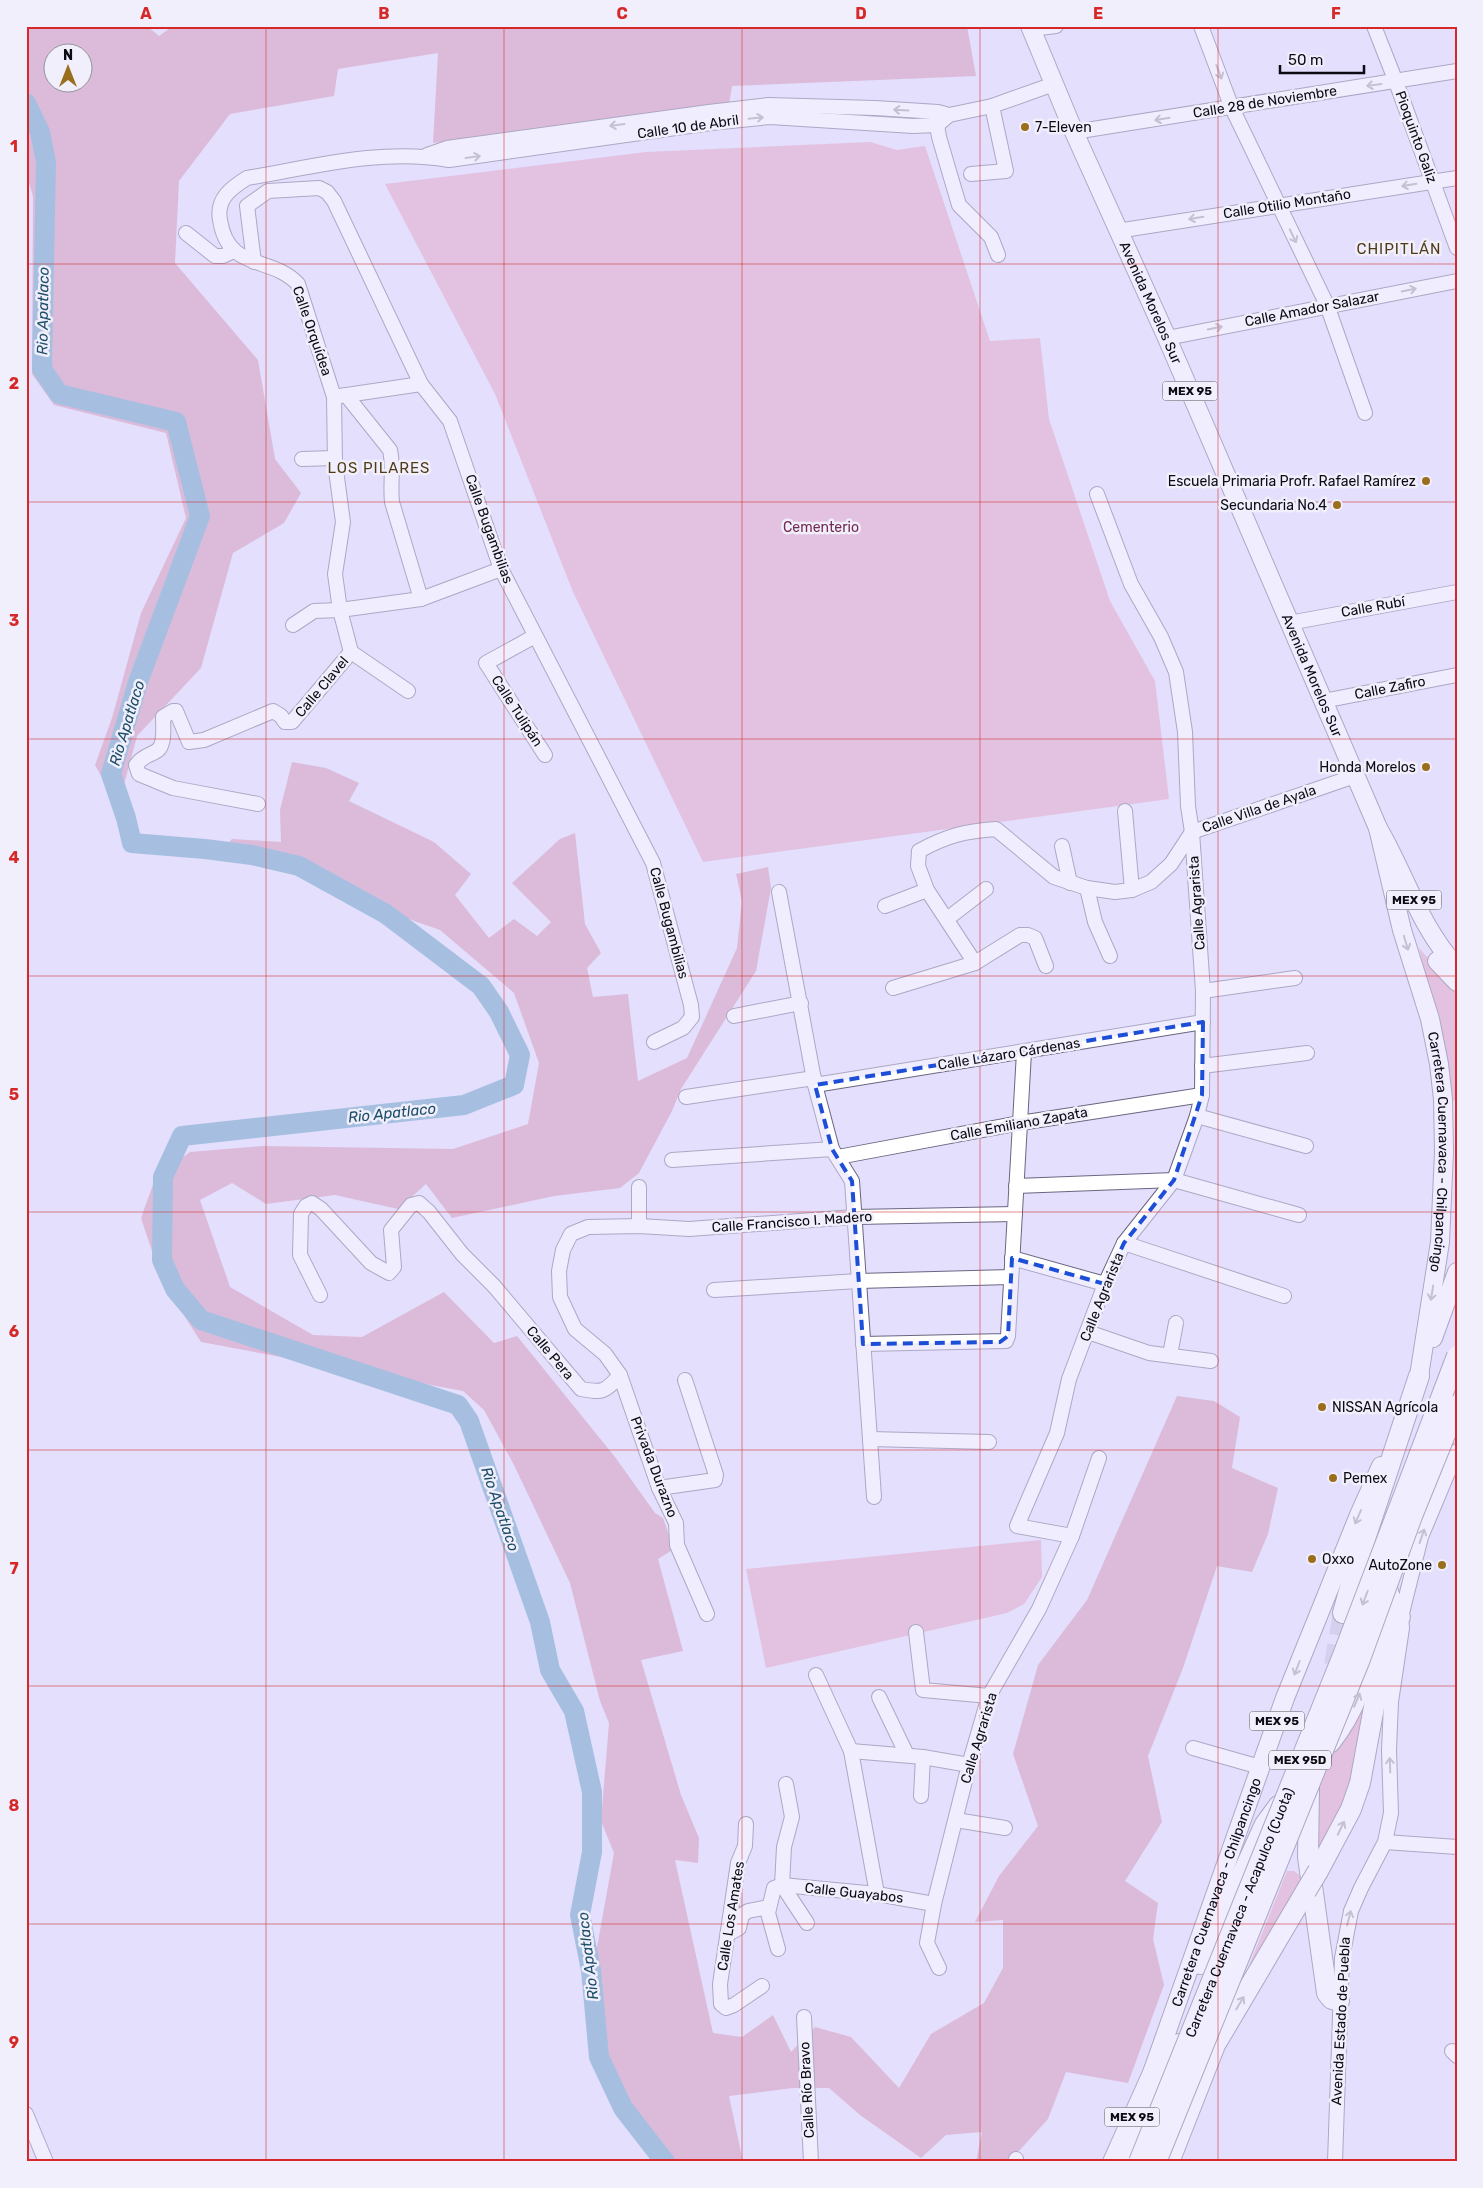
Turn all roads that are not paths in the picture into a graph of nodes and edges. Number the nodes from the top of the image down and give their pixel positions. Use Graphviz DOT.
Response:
graph roads {
  1 [pos="1056,26"];
  2 [pos="1201,26"];
  3 [pos="1374,26"];
  4 [pos="1031,28"];
  5 [pos="1457,72"];
  6 [pos="1396,82"];
  7 [pos="1054,84"];
  8 [pos="992,106"];
  9 [pos="1232,108"];
  10 [pos="941,117"];
  11 [pos="1074,132"];
  12 [pos="971,174"];
  13 [pos="1457,178"];
  14 [pos="1433,182"];
  15 [pos="1278,205"];
  16 [pos="1117,231"];
  17 [pos="186,233"];
  18 [pos="1457,248"];
  19 [pos="234,251"];
  20 [pos="998,255"];
  21 [pos="254,262"];
  22 [pos="1457,281"];
  23 [pos="1327,305"];
  24 [pos="1167,338"];
  25 [pos="421,384"];
  26 [pos="340,396"];
  27 [pos="1365,413"];
  28 [pos="335,458"];
  29 [pos="302,459"];
  30 [pos="1097,494"];
  31 [pos="501,569"];
  32 [pos="1457,592"];
  33 [pos="421,599"];
  34 [pos="340,610"];
  35 [pos="1289,622"];
  36 [pos="293,625"];
  37 [pos="535,636"];
  38 [pos="351,652"];
  39 [pos="1457,675"];
  40 [pos="404,688"];
  41 [pos="1323,701"];
  42 [pos="546,755"];
  43 [pos="1355,776"];
  44 [pos="258,804"];
  45 [pos="1125,812"];
  46 [pos="1378,828"];
  47 [pos="1192,832"];
  48 [pos="1062,846"];
  49 [pos="1401,870"];
  50 [pos="1070,883"];
  51 [pos="1088,888"];
  52 [pos="986,889"];
  53 [pos="927,890"];
  54 [pos="1132,890"];
  55 [pos="779,892"];
  56 [pos="1394,893"];
  57 [pos="885,906"];
  58 [pos="947,919"];
  59 [pos="1457,950"];
  60 [pos="1110,956"];
  61 [pos="975,962"];
  62 [pos="1046,966"];
  63 [pos="1457,967"];
  64 [pos="1295,978"];
  65 [pos="1457,982"];
  66 [pos="893,988"];
  67 [pos="1203,991"];
  68 [pos="800,1003"];
  69 [pos="734,1016"];
  70 [pos="1203,1022"];
  71 [pos="654,1042"];
  72 [pos="1024,1052"];
  73 [pos="1307,1053"];
  74 [pos="1202,1066"];
  75 [pos="814,1082"];
  76 [pos="1202,1095"];
  77 [pos="686,1097"];
  78 [pos="1196,1116"];
  79 [pos="1020,1123"];
  80 [pos="1306,1146"];
  81 [pos="835,1153"];
  82 [pos="672,1160"];
  83 [pos="1174,1180"];
  84 [pos="1016,1186"];
  85 [pos="639,1187"];
  86 [pos="1015,1214"];
  87 [pos="1299,1215"];
  88 [pos="854,1217"];
  89 [pos="639,1226"];
  90 [pos="1124,1243"];
  91 [pos="1012,1258"];
  92 [pos="1457,1272"];
  93 [pos="1011,1276"];
  94 [pos="858,1281"];
  95 [pos="1105,1284"];
  96 [pos="714,1290"];
  97 [pos="320,1295"];
  98 [pos="1284,1296"];
  99 [pos="1176,1323"];
  100 [pos="1088,1332"];
  101 [pos="863,1344"];
  102 [pos="1170,1355"];
  103 [pos="1457,1356"];
  104 [pos="1211,1361"];
  105 [pos="620,1375"];
  106 [pos="1419,1376"];
  107 [pos="685,1380"];
  108 [pos="1457,1405"];
  109 [pos="1457,1417"];
  110 [pos="870,1439"];
  111 [pos="990,1442"];
  112 [pos="1457,1451"];
  113 [pos="1099,1458"];
  114 [pos="659,1488"];
  115 [pos="874,1497"];
  116 [pos="1072,1536"];
  117 [pos="1388,1592"];
  118 [pos="1343,1613"];
  119 [pos="707,1614"];
  120 [pos="1401,1617"];
  121 [pos="916,1632"];
  122 [pos="816,1675"];
  123 [pos="989,1696"];
  124 [pos="879,1697"];
  125 [pos="1193,1748"];
  126 [pos="851,1752"];
  127 [pos="907,1755"];
  128 [pos="923,1757"];
  129 [pos="969,1765"];
  130 [pos="1260,1767"];
  131 [pos="786,1784"];
  132 [pos="921,1796"];
  133 [pos="956,1820"];
  134 [pos="746,1824"];
  135 [pos="1005,1828"];
  136 [pos="1386,1842"];
  137 [pos="1457,1847"];
  138 [pos="778,1887"];
  139 [pos="877,1894"];
  140 [pos="934,1904"];
  141 [pos="768,1907"];
  142 [pos="807,1923"];
  143 [pos="728,1934"];
  144 [pos="778,1948"];
  145 [pos="939,1968"];
  146 [pos="762,1986"];
  147 [pos="1339,2001"];
  148 [pos="804,2017"];
  149 [pos="1152,2073"];
  150 [pos="26,2114"];
  151 [pos="46,2162"];
  152 [pos="811,2162"];
  153 [pos="1112,2162"];
  154 [pos="1129,2162"];
  155 [pos="1139,2162"];
  156 [pos="1156,2162"];
  157 [pos="1169,2162"];
  158 [pos="1335,2162"];
  1 -- 4 [label="street"];
  2 -- 9 [label="street, one-way"];
  3 -- 6 [label="street, Pioquinto Galiz"];
  4 -- 7 [label="main road, Avenida Morelos Sur / MEX 95"];
  5 -- 6 [label="street, Calle 28 de Noviembre"];
  6 -- 9 [label="street, Calle 28 de Noviembre, one-way"];
  6 -- 14 [label="street, Pioquinto Galiz"];
  7 -- 8 [label="street, Calle 10 de Abril"];
  7 -- 11 [label="main road, Avenida Morelos Sur / MEX 95"];
  8 -- 10 [label="street, Calle 10 de Abril"];
  8 -- 12 [label="street"];
  9 -- 11 [label="street, Calle 28 de Noviembre, one-way"];
  9 -- 15 [label="street"];
  10 -- 19 [label="street, Calle 10 de Abril"];
  10 -- 20 [label="street"];
  11 -- 16 [label="main road, Avenida Morelos Sur / MEX 95"];
  13 -- 14 [label="street, Calle Otilio Montaño"];
  14 -- 15 [label="street, Calle Otilio Montaño, one-way"];
  14 -- 18 [label="street, Pioquinto Galiz"];
  15 -- 16 [label="street, Calle Otilio Montaño, one-way"];
  15 -- 23 [label="street, one-way"];
  16 -- 24 [label="main road, Avenida Morelos Sur / MEX 95"];
  17 -- 19 [label="street"];
  19 -- 21 [label="street"];
  21 -- 25 [label="street, Calle Bugambilias"];
  21 -- 26 [label="street, Calle Orquídea"];
  23 -- 22 [label="street, Calle Amador Salazar, one-way"];
  24 -- 23 [label="street, Calle Amador Salazar, one-way"];
  23 -- 27 [label="street"];
  24 -- 35 [label="main road, Avenida Morelos Sur / MEX 95"];
  25 -- 26 [label="street"];
  25 -- 31 [label="street, Calle Bugambilias"];
  26 -- 28 [label="street, Calle Clavel"];
  26 -- 33 [label="street, Calle Orquídea"];
  28 -- 29 [label="street"];
  28 -- 34 [label="street, Calle Clavel"];
  30 -- 47 [label="street, Calle Agrarista"];
  31 -- 33 [label="street"];
  31 -- 37 [label="street, Calle Bugambilias"];
  32 -- 35 [label="street, Calle Rubí"];
  33 -- 34 [label="street"];
  34 -- 36 [label="street"];
  34 -- 38 [label="street, Calle Clavel"];
  35 -- 41 [label="main road, Avenida Morelos Sur / MEX 95"];
  37 -- 42 [label="street, Calle Tulipán"];
  37 -- 71 [label="street, Calle Bugambilias"];
  38 -- 40 [label="street, Calle Clavel"];
  38 -- 44 [label="street, Calle Clavel"];
  39 -- 41 [label="street, Calle Zafiro"];
  41 -- 43 [label="main road, Avenida Morelos Sur / MEX 95"];
  43 -- 46 [label="main road, Avenida Morelos Sur / MEX 95"];
  43 -- 47 [label="street, Calle Villa de Ayala"];
  45 -- 54 [label="street"];
  46 -- 49 [label="main road, MEX 95"];
  46 -- 56 [label="main road, Carretera Cuernavaca - Chilpancingo / MEX 95"];
  47 -- 54 [label="street, Calle Villa de Ayala"];
  47 -- 67 [label="street, Calle Agrarista"];
  48 -- 50 [label="street"];
  49 -- 59 [label="main road"];
  49 -- 63 [label="main road, MEX 95"];
  50 -- 51 [label="street, Calle Villa de Ayala"];
  50 -- 53 [label="street, Calle Villa de Ayala"];
  51 -- 54 [label="street, Calle Villa de Ayala"];
  51 -- 60 [label="street"];
  52 -- 58 [label="street"];
  53 -- 57 [label="street"];
  53 -- 58 [label="street, Calle Villa de Ayala"];
  55 -- 68 [label="street"];
  56 -- 65 [label="main road"];
  56 -- 106 [label="main road, Carretera Cuernavaca - Chilpancingo / MEX 95, one-way"];
  58 -- 61 [label="street, Calle Villa de Ayala"];
  61 -- 62 [label="street"];
  61 -- 66 [label="street"];
  64 -- 67 [label="street"];
  67 -- 70 [label="street, Calle Agrarista"];
  68 -- 69 [label="street"];
  68 -- 75 [label="street"];
  70 -- 72 [label="street, Calle Lázaro Cárdenas"];
  70 -- 74 [label="street, Calle Agrarista"];
  72 -- 75 [label="street, Calle Lázaro Cárdenas"];
  72 -- 79 [label="street"];
  73 -- 74 [label="street"];
  74 -- 76 [label="street, Calle Agrarista"];
  75 -- 77 [label="street, Calle Lázaro Cárdenas"];
  75 -- 81 [label="street"];
  76 -- 78 [label="street, Calle Agrarista"];
  76 -- 79 [label="street, Calle Emiliano Zapata"];
  78 -- 80 [label="street"];
  78 -- 83 [label="street, Calle Agrarista"];
  79 -- 81 [label="street, Calle Emiliano Zapata"];
  79 -- 84 [label="street"];
  81 -- 82 [label="street, Calle Emiliano Zapata"];
  81 -- 88 [label="street"];
  83 -- 84 [label="street"];
  83 -- 87 [label="street"];
  83 -- 90 [label="street, Calle Agrarista"];
  84 -- 86 [label="street"];
  85 -- 89 [label="street"];
  86 -- 88 [label="street, Calle Francisco I. Madero"];
  86 -- 91 [label="street"];
  88 -- 89 [label="street, Calle Francisco I. Madero"];
  88 -- 94 [label="street"];
  89 -- 105 [label="street, Calle Francisco I. Madero"];
  90 -- 95 [label="street, Calle Agrarista"];
  90 -- 98 [label="street"];
  91 -- 93 [label="street"];
  91 -- 95 [label="street"];
  92 -- 106 [label="main road, MEX 95"];
  93 -- 94 [label="street"];
  93 -- 101 [label="street"];
  94 -- 96 [label="street"];
  94 -- 101 [label="street"];
  95 -- 100 [label="street, Calle Agrarista"];
  97 -- 105 [label="street, Calle Pera"];
  99 -- 102 [label="street"];
  100 -- 102 [label="street"];
  100 -- 116 [label="street, Calle Agrarista"];
  101 -- 110 [label="street"];
  102 -- 104 [label="street"];
  103 -- 155 [label="highway, Carretera Cuernavaca - Acapulco (Cuota) / MEX 95D, one-way, bridge"];
  105 -- 114 [label="street, Privada Durazno"];
  106 -- 118 [label="highway"];
  106 -- 130 [label="main road, Carretera Cuernavaca - Chilpancingo / MEX 95, one-way"];
  107 -- 114 [label="street"];
  108 -- 156 [label="highway, Carretera Cuernavaca - Acapulco (Cuota) / MEX 95D, bridge"];
  109 -- 117 [label="main road, Carretera Cuernavaca - Chilpancingo / MEX 95"];
  110 -- 111 [label="street"];
  110 -- 115 [label="street"];
  120 -- 112 [label="street, Avenida Estado de Puebla, one-way"];
  113 -- 116 [label="street"];
  114 -- 119 [label="street, Privada Durazno"];
  116 -- 123 [label="street, Calle Agrarista"];
  117 -- 120 [label="main road"];
  149 -- 117 [label="main road, Carretera Cuernavaca - Chilpancingo / MEX 95, one-way"];
  157 -- 117 [label="highway, one-way, bridge"];
  136 -- 120 [label="street, Avenida Estado de Puebla, one-way"];
  121 -- 123 [label="street"];
  122 -- 126 [label="street"];
  123 -- 129 [label="street, Calle Agrarista"];
  124 -- 127 [label="street"];
  125 -- 130 [label="street"];
  126 -- 127 [label="street"];
  126 -- 139 [label="street"];
  127 -- 128 [label="street"];
  128 -- 129 [label="street"];
  128 -- 132 [label="street"];
  129 -- 133 [label="street, Calle Agrarista"];
  130 -- 149 [label="main road, Carretera Cuernavaca - Chilpancingo / MEX 95"];
  131 -- 138 [label="street"];
  133 -- 135 [label="street"];
  133 -- 140 [label="street, Calle Agrarista"];
  134 -- 143 [label="street, Calle Los Amates"];
  136 -- 137 [label="street"];
  147 -- 136 [label="street, Avenida Estado de Puebla, one-way"];
  138 -- 139 [label="street, Calle Guayabos"];
  138 -- 141 [label="street"];
  138 -- 142 [label="street"];
  139 -- 140 [label="street, Calle Guayabos"];
  140 -- 145 [label="street, Calle Agrarista"];
  141 -- 143 [label="street"];
  141 -- 144 [label="street"];
  143 -- 146 [label="street, Calle Los Amates"];
  147 -- 154 [label="highway"];
  147 -- 158 [label="street, Avenida Estado de Puebla"];
  148 -- 152 [label="street, Calle Río Bravo"];
  149 -- 153 [label="main road, Carretera Cuernavaca - Chilpancingo / MEX 95"];
  150 -- 151 [label="street"];
}
